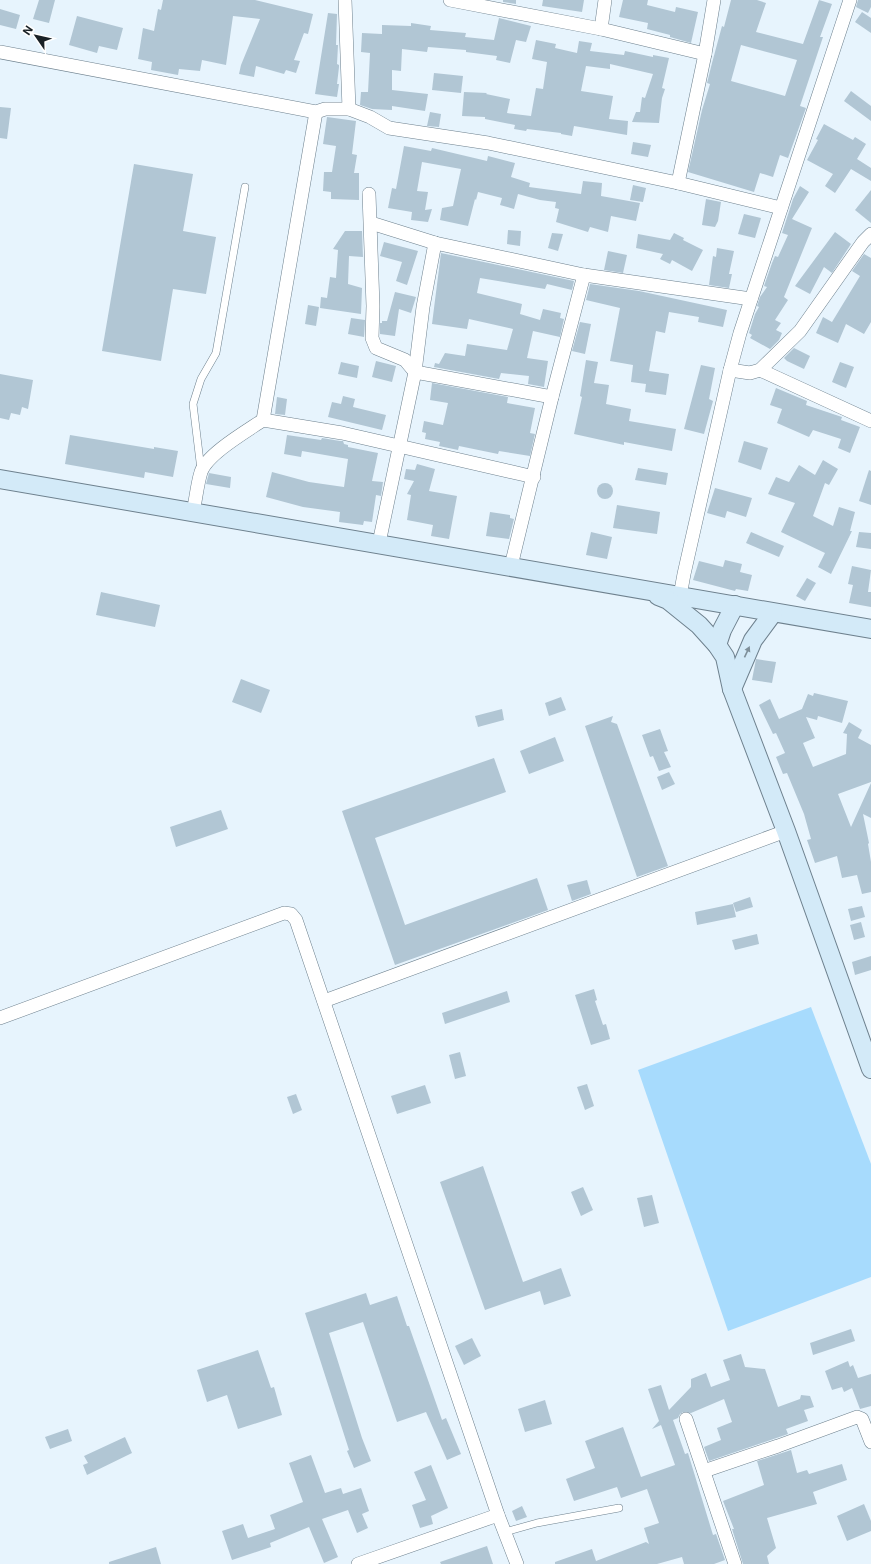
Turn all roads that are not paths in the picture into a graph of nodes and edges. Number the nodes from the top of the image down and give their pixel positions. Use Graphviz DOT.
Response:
graph roads {
  1 [pos="345,0"];
  2 [pos="450,0"];
  3 [pos="605,0"];
  4 [pos="714,0"];
  5 [pos="850,0"];
  6 [pos="601,29"];
  7 [pos="0,52"];
  8 [pos="705,54"];
  9 [pos="349,109"];
  10 [pos="316,112"];
  11 [pos="678,183"];
  12 [pos="245,187"];
  13 [pos="369,194"];
  14 [pos="781,208"];
  15 [pos="371,223"];
  16 [pos="871,234"];
  17 [pos="435,243"];
  18 [pos="584,275"];
  19 [pos="751,299"];
  20 [pos="730,370"];
  21 [pos="760,370"];
  22 [pos="415,372"];
  23 [pos="552,397"];
  24 [pos="263,420"];
  25 [pos="871,421"];
  26 [pos="400,446"];
  27 [pos="201,470"];
  28 [pos="534,477"];
  29 [pos="0,479"];
  30 [pos="193,512"];
  31 [pos="379,543"];
  32 [pos="511,566"];
  33 [pos="642,589"];
  34 [pos="680,596"];
  35 [pos="735,605"];
  36 [pos="773,613"];
  37 [pos="871,629"];
  38 [pos="717,645"];
  39 [pos="732,688"];
  40 [pos="786,831"];
  41 [pos="324,1001"];
  42 [pos="0,1018"];
  43 [pos="871,1069"];
  44 [pos="686,1419"];
  45 [pos="871,1442"];
  46 [pos="704,1471"];
  47 [pos="619,1508"];
  48 [pos="498,1516"];
  49 [pos="505,1532"];
  50 [pos="358,1564"];
  51 [pos="516,1564"];
  52 [pos="735,1564"];
  1 -- 9 [label="street"];
  2 -- 6 [label="street"];
  3 -- 6 [label="street"];
  4 -- 8 [label="street"];
  5 -- 14 [label="street"];
  6 -- 8 [label="street"];
  7 -- 10 [label="street"];
  8 -- 11 [label="street"];
  9 -- 10 [label="street"];
  9 -- 11 [label="street"];
  10 -- 24 [label="street"];
  11 -- 14 [label="street"];
  12 -- 27 [label="lane"];
  13 -- 15 [label="street"];
  14 -- 19 [label="street"];
  15 -- 17 [label="street"];
  15 -- 22 [label="street"];
  16 -- 21 [label="street"];
  17 -- 18 [label="street"];
  17 -- 22 [label="street"];
  18 -- 19 [label="street"];
  18 -- 23 [label="street"];
  19 -- 20 [label="street"];
  20 -- 21 [label="street"];
  20 -- 34 [label="street"];
  21 -- 25 [label="street"];
  22 -- 23 [label="street"];
  22 -- 26 [label="street"];
  23 -- 28 [label="street"];
  24 -- 26 [label="street"];
  24 -- 27 [label="street"];
  26 -- 28 [label="street"];
  26 -- 31 [label="street"];
  27 -- 30 [label="street"];
  28 -- 32 [label="street"];
  29 -- 30 [label="street"];
  30 -- 31 [label="street"];
  31 -- 32 [label="street"];
  32 -- 33 [label="street"];
  33 -- 34 [label="street"];
  33 -- 38 [label="street"];
  34 -- 35 [label="street"];
  35 -- 36 [label="street"];
  35 -- 38 [label="street"];
  36 -- 37 [label="street"];
  39 -- 36 [label="street, one-way"];
  38 -- 39 [label="street"];
  39 -- 40 [label="street"];
  40 -- 41 [label="street"];
  40 -- 43 [label="street"];
  41 -- 42 [label="street"];
  41 -- 48 [label="street"];
  44 -- 46 [label="street"];
  45 -- 46 [label="street"];
  46 -- 52 [label="street"];
  47 -- 49 [label="lane"];
  48 -- 49 [label="street"];
  48 -- 50 [label="street"];
  49 -- 51 [label="street"];
}
